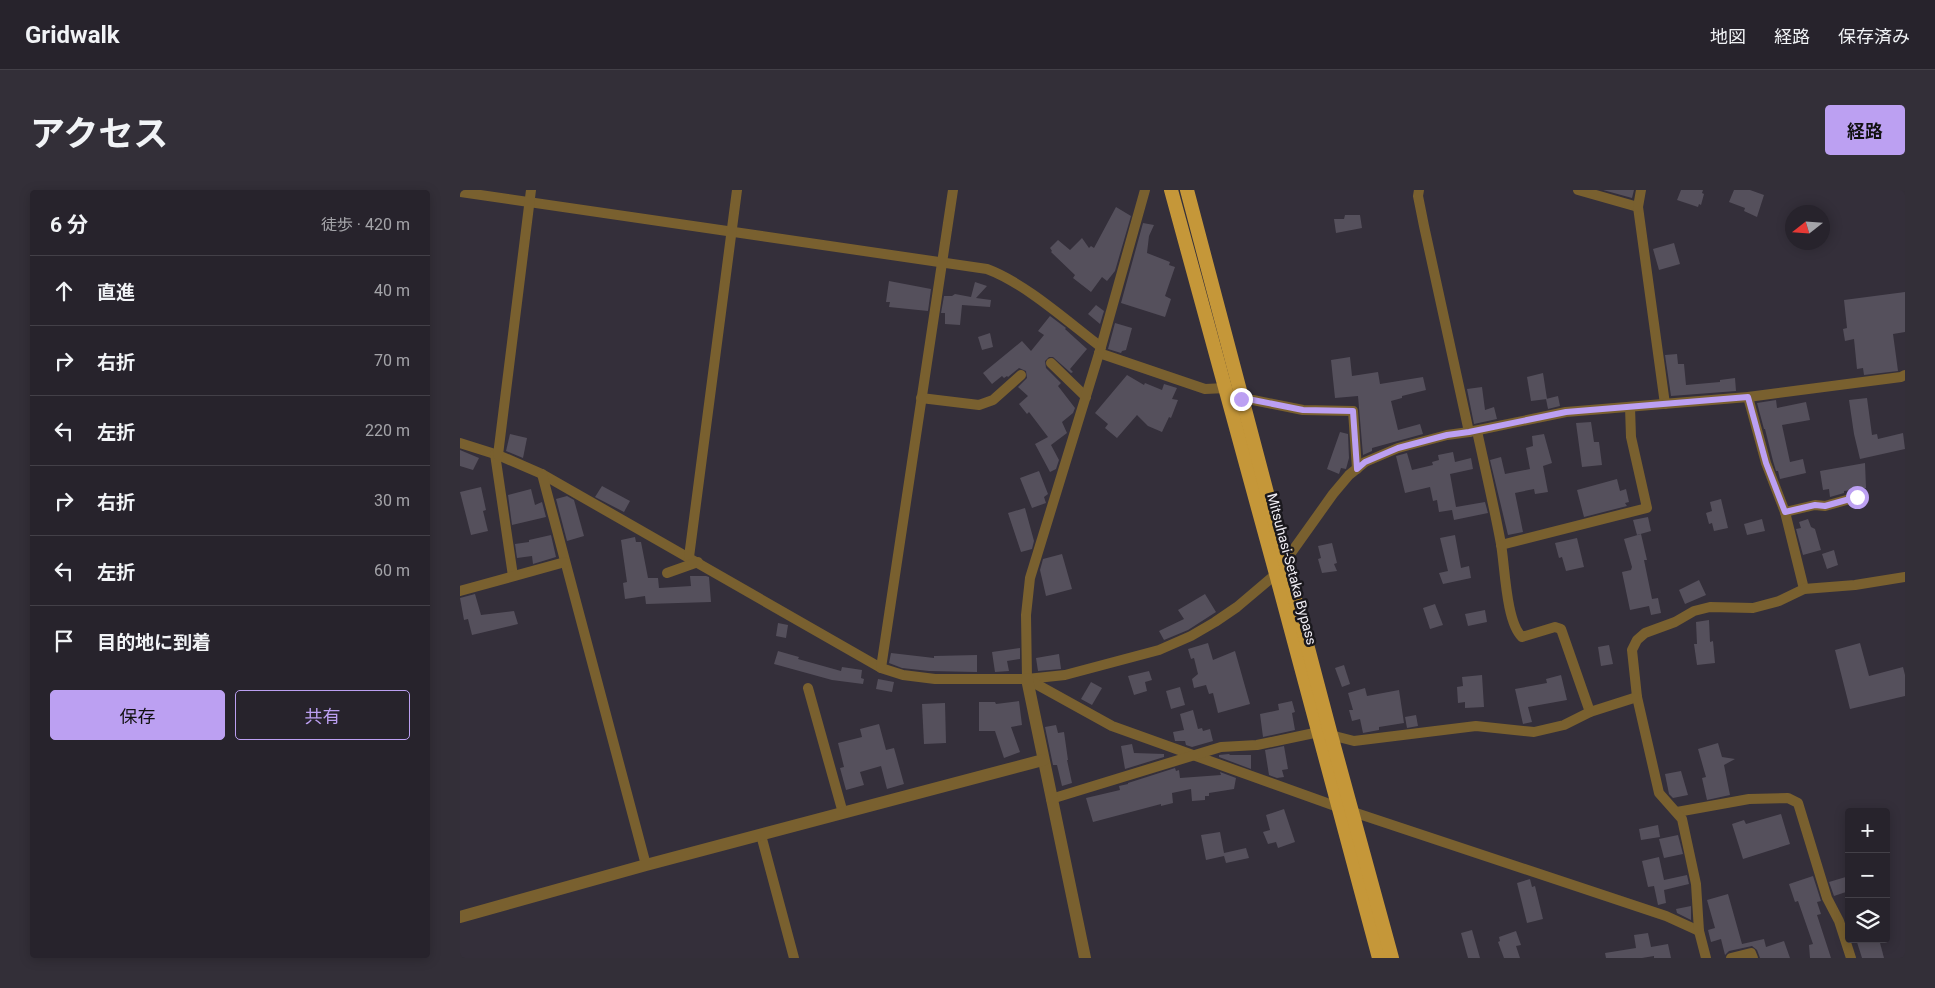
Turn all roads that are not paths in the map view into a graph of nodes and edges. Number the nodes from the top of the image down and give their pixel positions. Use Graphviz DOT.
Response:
graph roads {
  1 [pos="531,190"];
  2 [pos="737,190"];
  3 [pos="953,190"];
  4 [pos="1145,190"];
  5 [pos="1170,190"];
  6 [pos="1187,190"];
  7 [pos="1419,190"];
  8 [pos="1578,190"];
  9 [pos="1641,190"];
  10 [pos="460,192"];
  11 [pos="529,203"];
  12 [pos="1638,207"];
  13 [pos="730,232"];
  14 [pos="941,262"];
  15 [pos="1100,350"];
  16 [pos="1051,363"];
  17 [pos="1021,375"];
  18 [pos="1905,375"];
  19 [pos="1232,395"];
  20 [pos="1086,397"];
  21 [pos="1748,397"];
  22 [pos="921,398"];
  23 [pos="1665,404"];
  24 [pos="1630,407"];
  25 [pos="1473,431"];
  26 [pos="460,443"];
  27 [pos="496,455"];
  28 [pos="1357,469"];
  29 [pos="542,474"];
  30 [pos="1857,497"];
  31 [pos="1785,512"];
  32 [pos="1501,545"];
  33 [pos="693,560"];
  34 [pos="1285,561"];
  35 [pos="565,562"];
  36 [pos="667,573"];
  37 [pos="1276,574"];
  38 [pos="512,576"];
  39 [pos="1905,577"];
  40 [pos="1804,589"];
  41 [pos="460,591"];
  42 [pos="881,668"];
  43 [pos="1027,678"];
  44 [pos="808,688"];
  45 [pos="1637,697"];
  46 [pos="1590,712"];
  47 [pos="1325,734"];
  48 [pos="1192,756"];
  49 [pos="1042,760"];
  50 [pos="1051,799"];
  51 [pos="1345,808"];
  52 [pos="1677,812"];
  53 [pos="843,813"];
  54 [pos="761,835"];
  55 [pos="646,865"];
  56 [pos="460,917"];
  57 [pos="1699,931"];
  58 [pos="794,958"];
  59 [pos="1085,958"];
  60 [pos="1379,958"];
  61 [pos="1392,958"];
  62 [pos="1705,958"];
  63 [pos="1731,958"];
  64 [pos="1752,958"];
  65 [pos="1851,958"];
  1 -- 11 [label="street"];
  2 -- 13 [label="street"];
  3 -- 14 [label="street"];
  4 -- 15 [label="street"];
  5 -- 19 [label="highway, Mitsuhasi-Setaka Bypass"];
  6 -- 19 [label="highway, Mitsuhasi-Setaka Bypass"];
  7 -- 25 [label="street"];
  8 -- 12 [label="street"];
  9 -- 12 [label="street"];
  10 -- 11 [label="street"];
  11 -- 13 [label="street"];
  11 -- 27 [label="street"];
  12 -- 23 [label="street"];
  13 -- 14 [label="street"];
  13 -- 33 [label="street"];
  14 -- 15 [label="street"];
  14 -- 22 [label="street"];
  15 -- 19 [label="street"];
  15 -- 20 [label="street"];
  16 -- 20 [label="street"];
  17 -- 22 [label="street"];
  18 -- 21 [label="street"];
  19 -- 28 [label="street"];
  19 -- 34 [label="highway, Mitsuhasi-Setaka Bypass"];
  19 -- 37 [label="highway, Mitsuhasi-Setaka Bypass"];
  20 -- 43 [label="street"];
  21 -- 23 [label="street"];
  21 -- 31 [label="street"];
  22 -- 42 [label="street"];
  23 -- 24 [label="street"];
  24 -- 25 [label="street"];
  24 -- 32 [label="street"];
  25 -- 28 [label="street"];
  25 -- 32 [label="street"];
  26 -- 27 [label="street"];
  27 -- 29 [label="street"];
  27 -- 38 [label="street"];
  28 -- 34 [label="street"];
  29 -- 33 [label="street"];
  29 -- 35 [label="street"];
  30 -- 31 [label="street"];
  31 -- 40 [label="street"];
  32 -- 46 [label="street"];
  33 -- 36 [label="street"];
  33 -- 42 [label="street"];
  34 -- 37 [label="street"];
  34 -- 47 [label="highway, Mitsuhasi-Setaka Bypass"];
  35 -- 38 [label="street"];
  35 -- 55 [label="street"];
  37 -- 43 [label="street"];
  37 -- 47 [label="highway, Mitsuhasi-Setaka Bypass"];
  38 -- 41 [label="street"];
  39 -- 40 [label="street"];
  40 -- 45 [label="street"];
  42 -- 43 [label="street"];
  43 -- 48 [label="street"];
  43 -- 49 [label="street"];
  44 -- 53 [label="street"];
  45 -- 46 [label="street"];
  45 -- 52 [label="street"];
  46 -- 47 [label="street"];
  47 -- 48 [label="street"];
  47 -- 51 [label="highway, Mitsuhasi-Setaka Bypass"];
  48 -- 50 [label="street"];
  48 -- 51 [label="street"];
  49 -- 50 [label="street"];
  49 -- 53 [label="street"];
  50 -- 59 [label="street"];
  51 -- 57 [label="street"];
  51 -- 60 [label="highway, Mitsuhasi-Setaka Bypass"];
  51 -- 61 [label="highway, Mitsuhasi-Setaka Bypass"];
  52 -- 57 [label="street"];
  52 -- 65 [label="street"];
  53 -- 54 [label="street"];
  54 -- 55 [label="street"];
  54 -- 58 [label="street"];
  55 -- 56 [label="street"];
  57 -- 62 [label="street"];
  63 -- 64 [label="street"];
}
